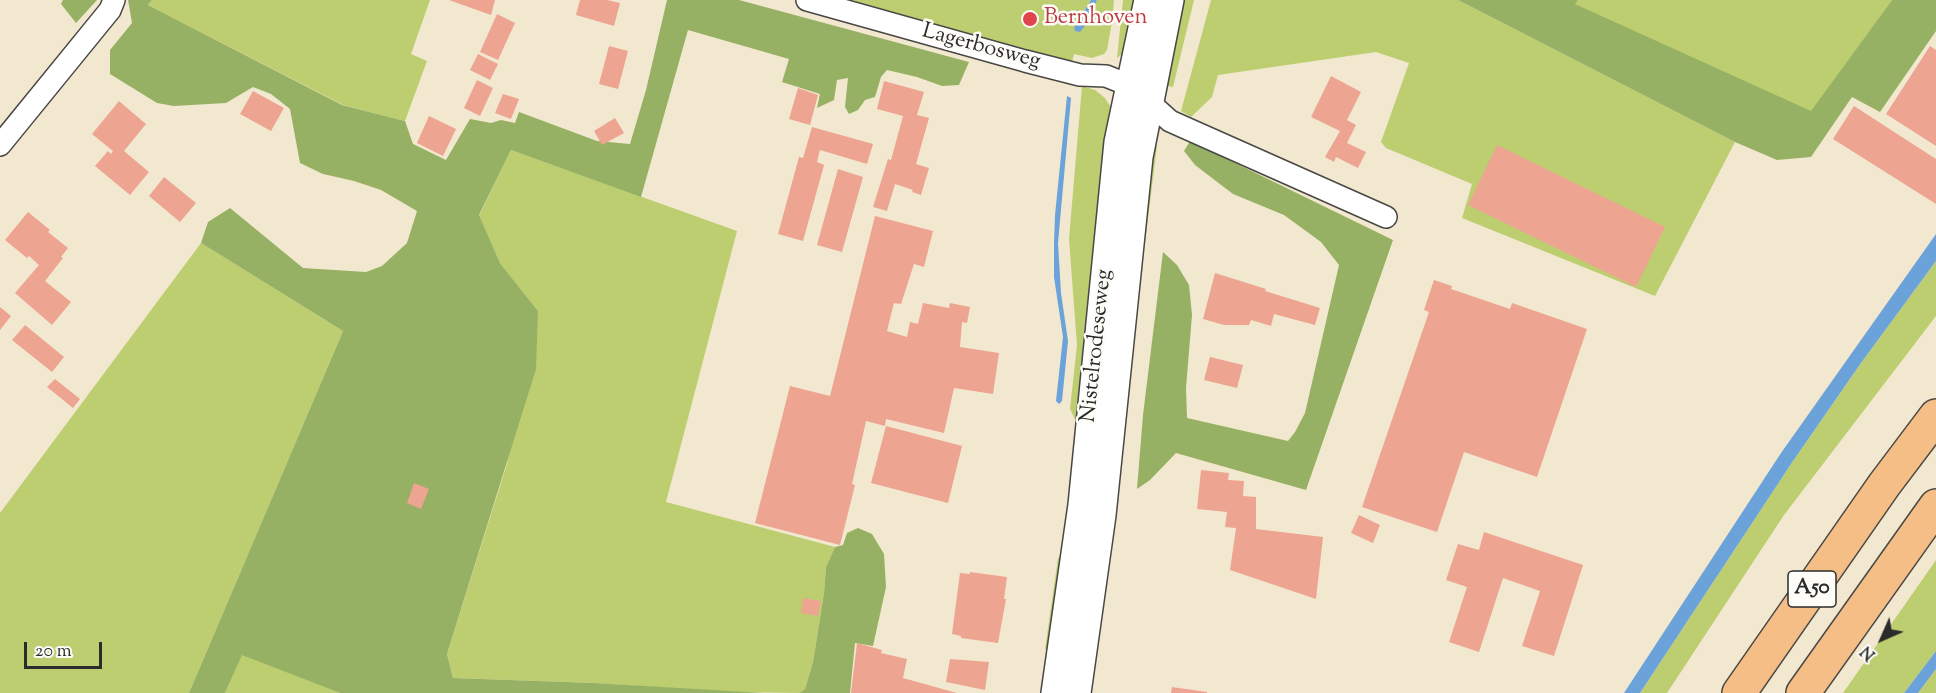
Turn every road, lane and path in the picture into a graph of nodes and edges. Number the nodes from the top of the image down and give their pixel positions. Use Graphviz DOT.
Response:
graph roads {
  1 [pos="114,0"];
  2 [pos="807,0"];
  3 [pos="1148,0"];
  4 [pos="1170,0"];
  5 [pos="1141,94"];
  6 [pos="0,145"];
  7 [pos="1386,217"];
  8 [pos="1936,417"];
  9 [pos="1936,506"];
  10 [pos="1054,693"];
  11 [pos="1077,693"];
  12 [pos="1739,693"];
  13 [pos="1803,693"];
  1 -- 6 [label="street"];
  2 -- 5 [label="street, Lagerbosweg"];
  3 -- 5 [label="street, Nistelrodeseweg"];
  4 -- 5 [label="street, Nistelrodeseweg"];
  5 -- 7 [label="street"];
  5 -- 10 [label="street, Nistelrodeseweg"];
  5 -- 11 [label="street, Nistelrodeseweg"];
  8 -- 12 [label="highway, A50"];
  9 -- 13 [label="highway, A50"];
}
